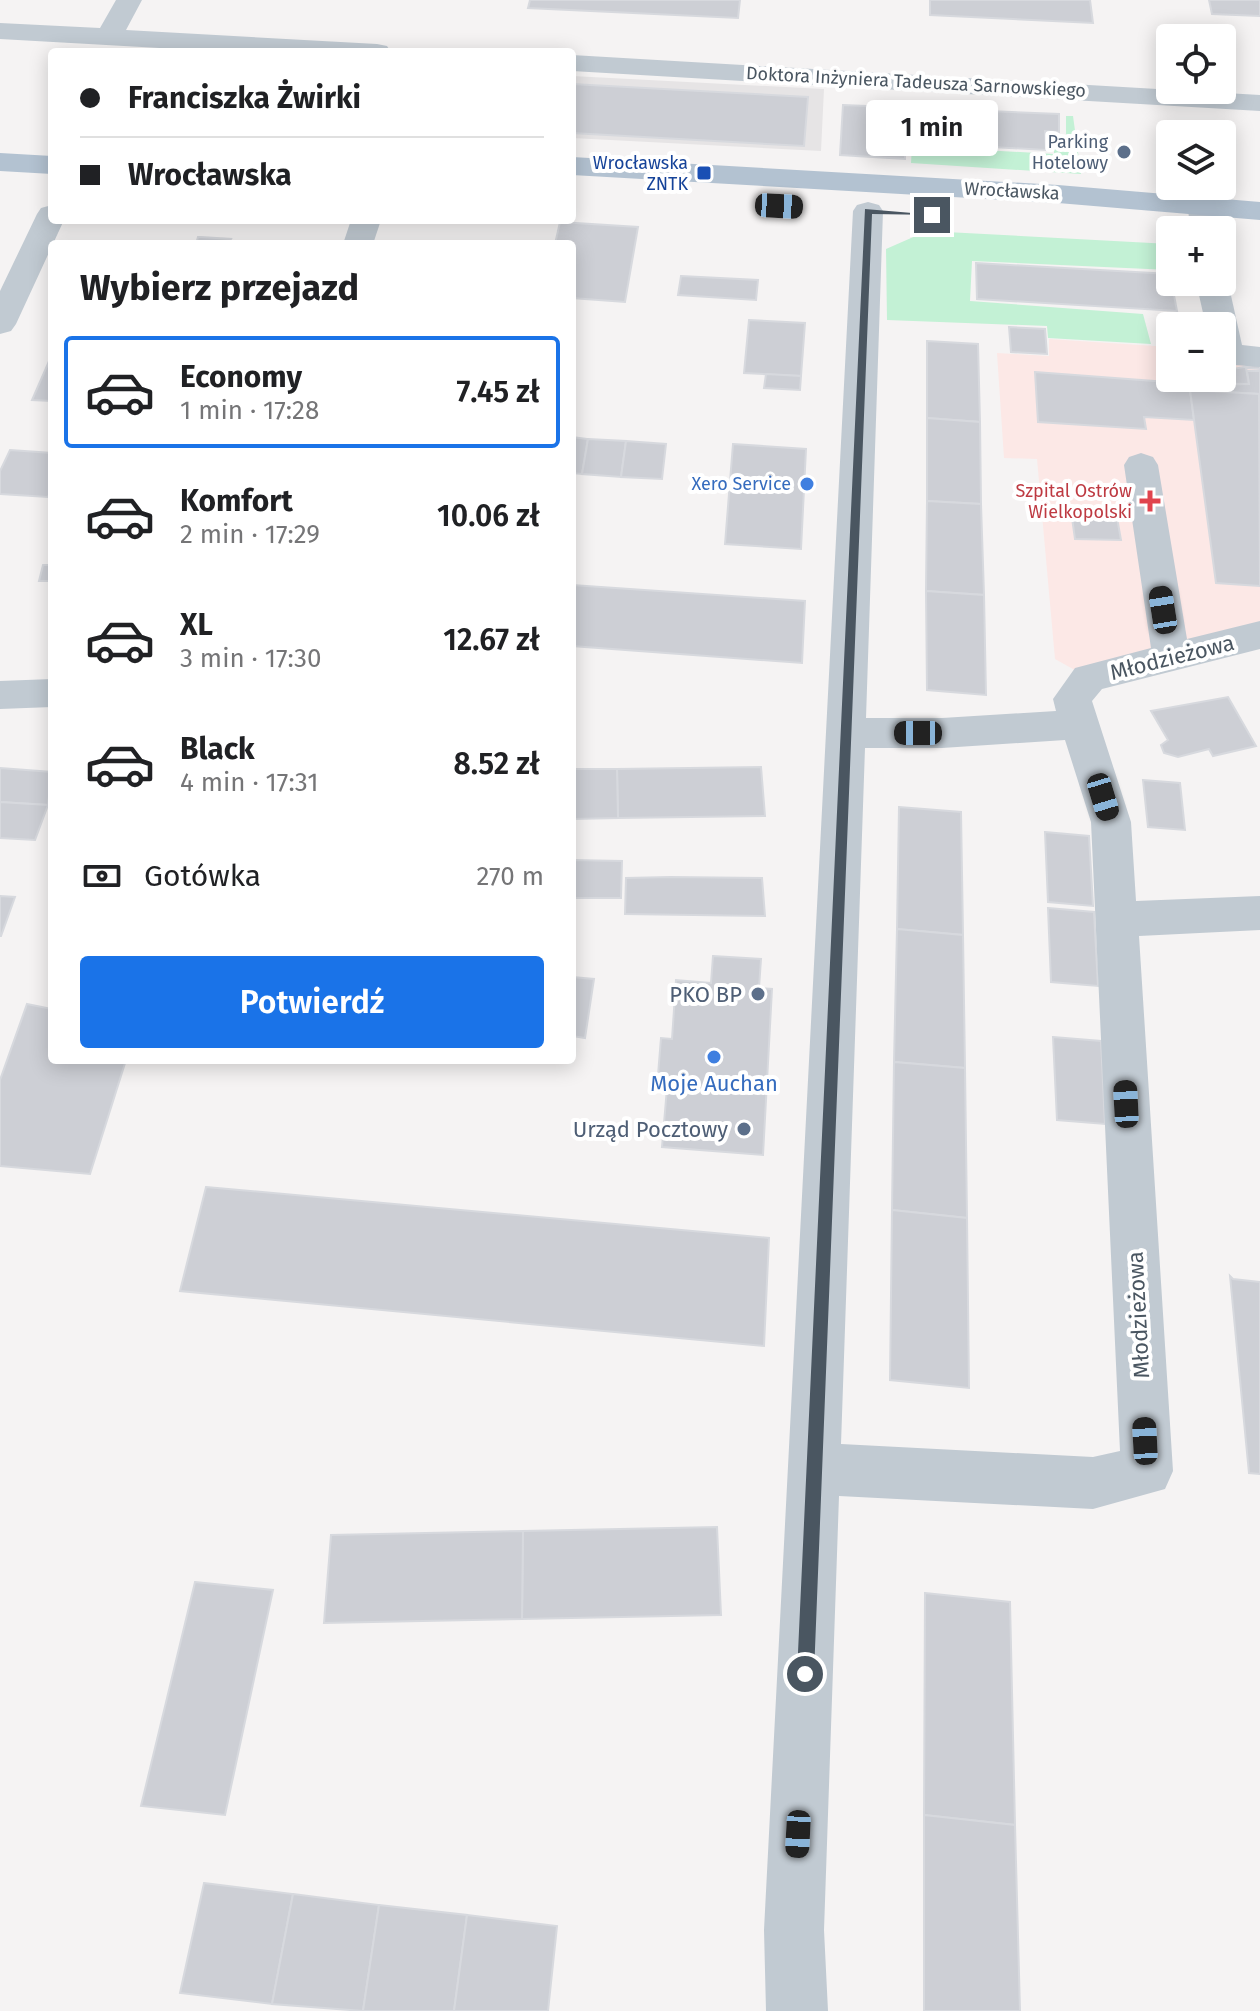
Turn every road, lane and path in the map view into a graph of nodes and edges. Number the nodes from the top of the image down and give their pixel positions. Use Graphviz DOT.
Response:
graph roads {
  1 [pos="129,0"];
  2 [pos="0,31"];
  3 [pos="109,37"];
  4 [pos="306,48"];
  5 [pos="576,63"];
  6 [pos="1260,103"];
  7 [pos="0,134"];
  8 [pos="48,137"];
  9 [pos="0,162"];
  10 [pos="48,165"];
  11 [pos="576,166"];
  12 [pos="634,199"];
  13 [pos="868,211"];
  14 [pos="1260,211"];
  15 [pos="1199,213"];
  16 [pos="48,222"];
  17 [pos="1236,233"];
  18 [pos="1260,234"];
  19 [pos="0,324"];
  20 [pos="1236,356"];
  21 [pos="1260,357"];
  22 [pos="1141,465"];
  23 [pos="1260,635"];
  24 [pos="1171,657"];
  25 [pos="48,693"];
  26 [pos="0,695"];
  27 [pos="1080,724"];
  28 [pos="846,733"];
  29 [pos="1260,913"];
  30 [pos="1116,920"];
  31 [pos="814,1469"];
  32 [pos="797,2011"];
  1 -- 3 [label="street"];
  2 -- 3 [label="street"];
  3 -- 4 [label="street"];
  5 -- 6 [label="street, Doktora Inżyniera Tadeusza Sarnowskiego"];
  7 -- 8 [label="main road"];
  9 -- 10 [label="main road"];
  11 -- 15 [label="main road, Wrocławska"];
  12 -- 13 [label="main road, Wrocławska"];
  13 -- 15 [label="main road, Wrocławska"];
  13 -- 28 [label="street"];
  14 -- 15 [label="main road, Wrocławska"];
  16 -- 19 [label="street"];
  17 -- 18 [label="main road"];
  20 -- 21 [label="street"];
  22 -- 24 [label="street"];
  23 -- 24 [label="street, Młodzieżowa"];
  24 -- 27 [label="street, Młodzieżowa"];
  25 -- 26 [label="street"];
  27 -- 28 [label="street"];
  27 -- 30 [label="street, Młodzieżowa"];
  28 -- 31 [label="street"];
  29 -- 30 [label="street"];
  30 -- 31 [label="street, Młodzieżowa"];
  31 -- 32 [label="street"];
}
